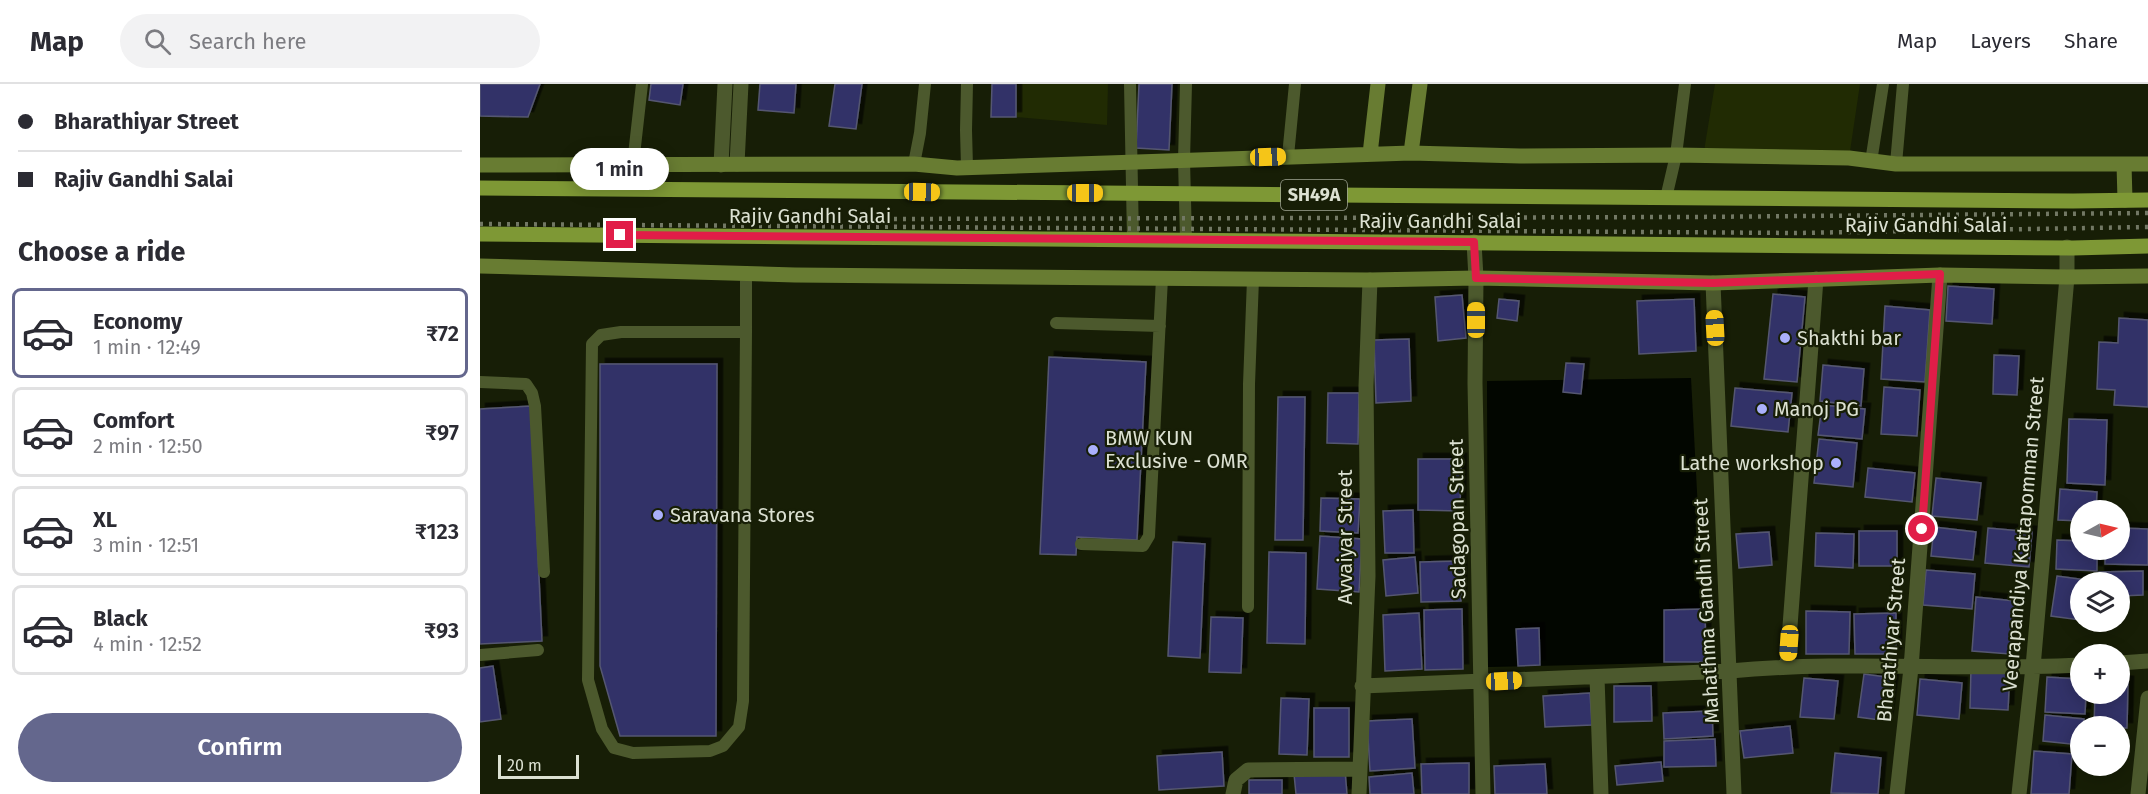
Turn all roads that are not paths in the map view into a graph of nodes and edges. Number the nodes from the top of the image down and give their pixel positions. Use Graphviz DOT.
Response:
graph roads {
  1 [pos="642,84"];
  2 [pos="725,84"];
  3 [pos="741,84"];
  4 [pos="925,84"];
  5 [pos="968,84"];
  6 [pos="1130,84"];
  7 [pos="1186,84"];
  8 [pos="1295,84"];
  9 [pos="1378,84"];
  10 [pos="1420,84"];
  11 [pos="1685,84"];
  12 [pos="1882,84"];
  13 [pos="1903,84"];
  14 [pos="1411,153"];
  15 [pos="1370,154"];
  16 [pos="1676,154"];
  17 [pos="1288,156"];
  18 [pos="1184,160"];
  19 [pos="1130,162"];
  20 [pos="1871,162"];
  21 [pos="633,164"];
  22 [pos="729,164"];
  23 [pos="914,164"];
  24 [pos="1896,164"];
  25 [pos="2124,164"];
  26 [pos="2148,164"];
  27 [pos="480,165"];
  28 [pos="967,167"];
  29 [pos="480,188"];
  30 [pos="1131,194"];
  31 [pos="1185,194"];
  32 [pos="1666,198"];
  33 [pos="2125,200"];
  34 [pos="2148,200"];
  35 [pos="480,234"];
  36 [pos="1133,239"];
  37 [pos="1186,240"];
  38 [pos="1474,242"];
  39 [pos="2148,246"];
  40 [pos="2067,247"];
  41 [pos="480,266"];
  42 [pos="746,274"];
  43 [pos="1940,274"];
  44 [pos="2148,276"];
  45 [pos="2067,277"];
  46 [pos="1162,278"];
  47 [pos="1476,278"];
  48 [pos="1253,279"];
  49 [pos="1816,279"];
  50 [pos="1370,280"];
  51 [pos="1713,283"];
  52 [pos="1056,323"];
  53 [pos="1160,326"];
  54 [pos="746,332"];
  55 [pos="480,382"];
  56 [pos="1081,544"];
  57 [pos="544,572"];
  58 [pos="1248,607"];
  59 [pos="538,650"];
  60 [pos="480,656"];
  61 [pos="2148,661"];
  62 [pos="2130,662"];
  63 [pos="2070,665"];
  64 [pos="1787,666"];
  65 [pos="2033,667"];
  66 [pos="1911,668"];
  67 [pos="1730,671"];
  68 [pos="1597,677"];
  69 [pos="1481,682"];
  70 [pos="1362,686"];
  71 [pos="2148,698"];
  72 [pos="1359,769"];
  73 [pos="1233,794"];
  74 [pos="1359,794"];
  75 [pos="1483,794"];
  76 [pos="1601,794"];
  77 [pos="1734,794"];
  78 [pos="1897,794"];
  79 [pos="2019,794"];
  80 [pos="2138,794"];
  1 -- 21 [label="lane"];
  2 -- 22 [label="street"];
  3 -- 22 [label="street"];
  4 -- 23 [label="lane"];
  5 -- 28 [label="lane"];
  6 -- 19 [label="lane"];
  7 -- 18 [label="lane"];
  8 -- 17 [label="lane"];
  9 -- 15 [label="street"];
  10 -- 14 [label="street"];
  11 -- 16 [label="lane"];
  12 -- 20 [label="lane"];
  13 -- 24 [label="lane"];
  14 -- 15 [label="street"];
  14 -- 16 [label="street"];
  15 -- 17 [label="street"];
  16 -- 20 [label="street"];
  16 -- 32 [label="lane"];
  17 -- 18 [label="street"];
  18 -- 19 [label="street"];
  18 -- 31 [label="lane"];
  19 -- 28 [label="street"];
  19 -- 30 [label="lane"];
  20 -- 24 [label="street"];
  21 -- 22 [label="street"];
  21 -- 27 [label="street"];
  22 -- 23 [label="street"];
  23 -- 28 [label="street"];
  24 -- 25 [label="street"];
  25 -- 26 [label="street"];
  25 -- 33 [label="street"];
  29 -- 30 [label="main road, Rajiv Gandhi Salai / SH49A"];
  30 -- 31 [label="main road, Rajiv Gandhi Salai / SH49A"];
  30 -- 36 [label="lane"];
  31 -- 32 [label="main road, Rajiv Gandhi Salai / SH49A"];
  31 -- 37 [label="lane"];
  32 -- 33 [label="main road, Rajiv Gandhi Salai / SH49A"];
  33 -- 34 [label="main road, Rajiv Gandhi Salai / SH49A"];
  35 -- 36 [label="main road, Rajiv Gandhi Salai"];
  36 -- 37 [label="main road, Rajiv Gandhi Salai"];
  37 -- 38 [label="main road, Rajiv Gandhi Salai"];
  38 -- 40 [label="main road, Rajiv Gandhi Salai"];
  38 -- 47 [label="street, Sadagopan Street"];
  39 -- 40 [label="main road, Rajiv Gandhi Salai"];
  40 -- 45 [label="street, Veerapandiya Kattapomman Street"];
  41 -- 42 [label="street"];
  42 -- 46 [label="street"];
  42 -- 54 [label="lane"];
  43 -- 45 [label="street"];
  43 -- 49 [label="street"];
  43 -- 66 [label="street, Bharathiyar Street"];
  44 -- 45 [label="street"];
  45 -- 65 [label="street, Veerapandiya Kattapomman Street"];
  46 -- 48 [label="street"];
  46 -- 53 [label="lane"];
  47 -- 50 [label="street"];
  47 -- 51 [label="street"];
  47 -- 69 [label="street, Sadagopan Street"];
  48 -- 50 [label="street"];
  48 -- 58 [label="lane"];
  49 -- 51 [label="street"];
  49 -- 64 [label="street"];
  50 -- 70 [label="street, Avvaiyar Street"];
  51 -- 67 [label="street, Mahathma Gandhi Street"];
  52 -- 53 [label="lane"];
  53 -- 56 [label="lane"];
  54 -- 54 [label="lane"];
  55 -- 57 [label="lane"];
  59 -- 60 [label="lane"];
  61 -- 62 [label="street"];
  63 -- 65 [label="street"];
  64 -- 66 [label="street"];
  64 -- 67 [label="street"];
  65 -- 66 [label="street"];
  65 -- 79 [label="street, Veerapandiya Kattapomman Street"];
  66 -- 78 [label="street, Bharathiyar Street"];
  67 -- 68 [label="street"];
  67 -- 77 [label="street, Mahathma Gandhi Street"];
  68 -- 69 [label="street"];
  68 -- 76 [label="street"];
  69 -- 70 [label="street"];
  69 -- 75 [label="street, Sadagopan Street"];
  70 -- 72 [label="street, Avvaiyar Street"];
  71 -- 80 [label="street"];
  72 -- 73 [label="street"];
  72 -- 74 [label="street, Avvaiyar Street"];
}
